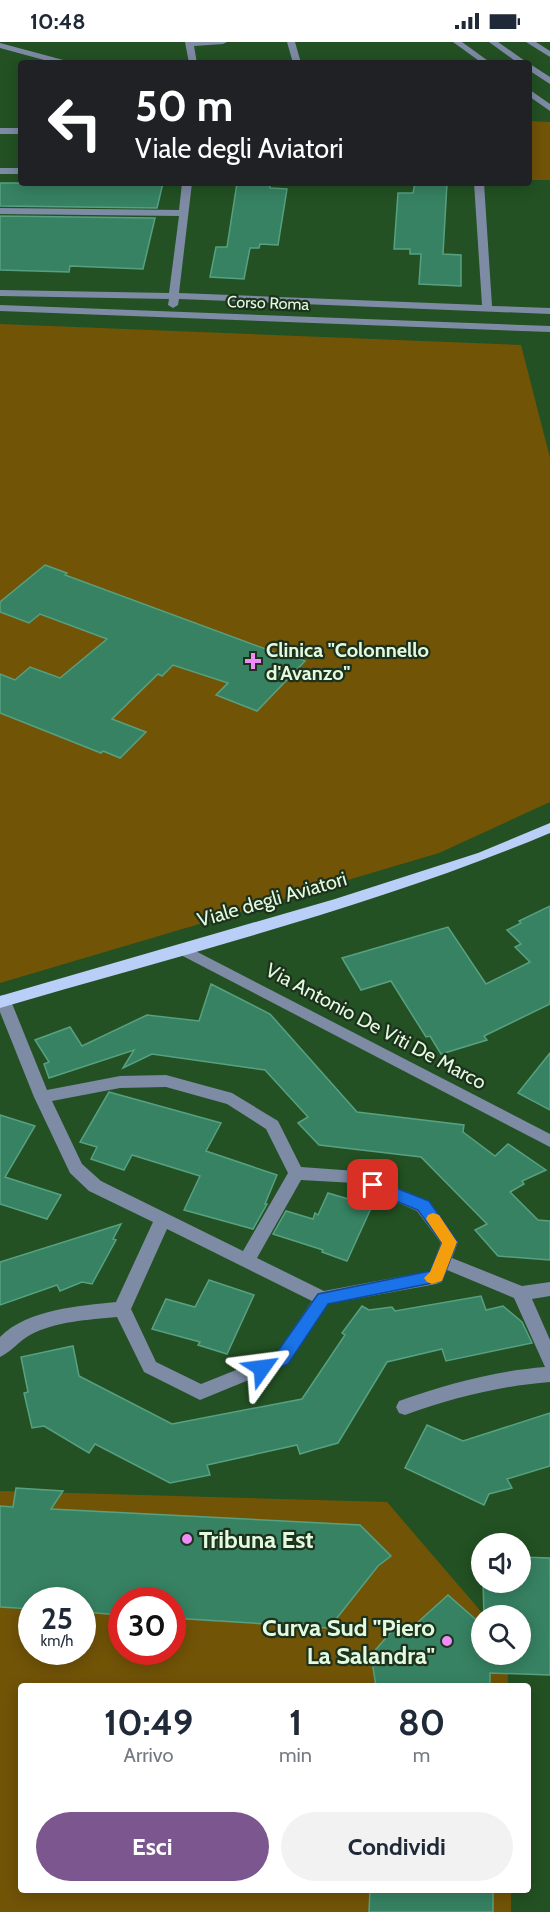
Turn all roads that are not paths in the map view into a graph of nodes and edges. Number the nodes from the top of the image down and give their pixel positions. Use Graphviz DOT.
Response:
graph roads {
  1 [pos="223,42"];
  2 [pos="291,42"];
  3 [pos="457,42"];
  4 [pos="493,42"];
  5 [pos="530,42"];
  6 [pos="189,43"];
  7 [pos="0,45"];
  8 [pos="550,55"];
  9 [pos="53,60"];
  10 [pos="192,60"];
  11 [pos="296,60"];
  12 [pos="483,60"];
  13 [pos="520,60"];
  14 [pos="532,68"];
  15 [pos="550,81"];
  16 [pos="532,94"];
  17 [pos="550,108"];
  18 [pos="0,131"];
  19 [pos="18,131"];
  20 [pos="0,171"];
  21 [pos="18,171"];
  22 [pos="188,186"];
  23 [pos="479,186"];
  24 [pos="0,211"];
  25 [pos="184,213"];
  26 [pos="0,293"];
  27 [pos="175,296"];
  28 [pos="0,308"];
  29 [pos="487,309"];
  30 [pos="532,310"];
  31 [pos="550,311"];
  32 [pos="172,314"];
  33 [pos="535,328"];
  34 [pos="550,328"];
  35 [pos="550,828"];
  36 [pos="182,949"];
  37 [pos="1,1001"];
  38 [pos="42,1097"];
  39 [pos="550,1141"];
  40 [pos="296,1173"];
  41 [pos="162,1221"];
  42 [pos="442,1261"];
  43 [pos="246,1262"];
  44 [pos="550,1289"];
  45 [pos="521,1293"];
  46 [pos="323,1298"];
  47 [pos="122,1309"];
  48 [pos="0,1348"];
  49 [pos="550,1361"];
  50 [pos="550,1374"];
  51 [pos="405,1407"];
  1 -- 6 [label="street"];
  2 -- 11 [label="street"];
  3 -- 12 [label="street"];
  4 -- 13 [label="street"];
  5 -- 8 [label="street"];
  6 -- 10 [label="street"];
  7 -- 9 [label="street"];
  14 -- 15 [label="street"];
  16 -- 17 [label="street"];
  18 -- 19 [label="street"];
  20 -- 21 [label="street"];
  22 -- 25 [label="street"];
  23 -- 29 [label="street"];
  24 -- 25 [label="street"];
  25 -- 27 [label="street"];
  26 -- 27 [label="street, Corso Roma"];
  27 -- 29 [label="street, Corso Roma"];
  27 -- 32 [label="street"];
  28 -- 32 [label="street, Corso Roma"];
  29 -- 30 [label="street, Corso Roma"];
  30 -- 31 [label="street, Corso Roma"];
  30 -- 33 [label="street"];
  32 -- 33 [label="street, Corso Roma"];
  33 -- 34 [label="street, Corso Roma"];
  35 -- 36 [label="main road, Viale degli Aviatori"];
  36 -- 37 [label="main road, Viale degli Aviatori"];
  36 -- 39 [label="street, Via Antonio De Viti De Marco"];
  37 -- 38 [label="street, Viale degli Aviatori"];
  38 -- 40 [label="street"];
  38 -- 41 [label="street, Viale degli Aviatori"];
  40 -- 42 [label="street"];
  40 -- 43 [label="street"];
  41 -- 43 [label="street, Viale degli Aviatori"];
  41 -- 47 [label="street"];
  42 -- 45 [label="street"];
  42 -- 46 [label="street"];
  43 -- 46 [label="street, Viale degli Aviatori"];
  44 -- 45 [label="street"];
  45 -- 49 [label="street"];
  46 -- 47 [label="street"];
  47 -- 48 [label="street"];
  50 -- 51 [label="street"];
}
